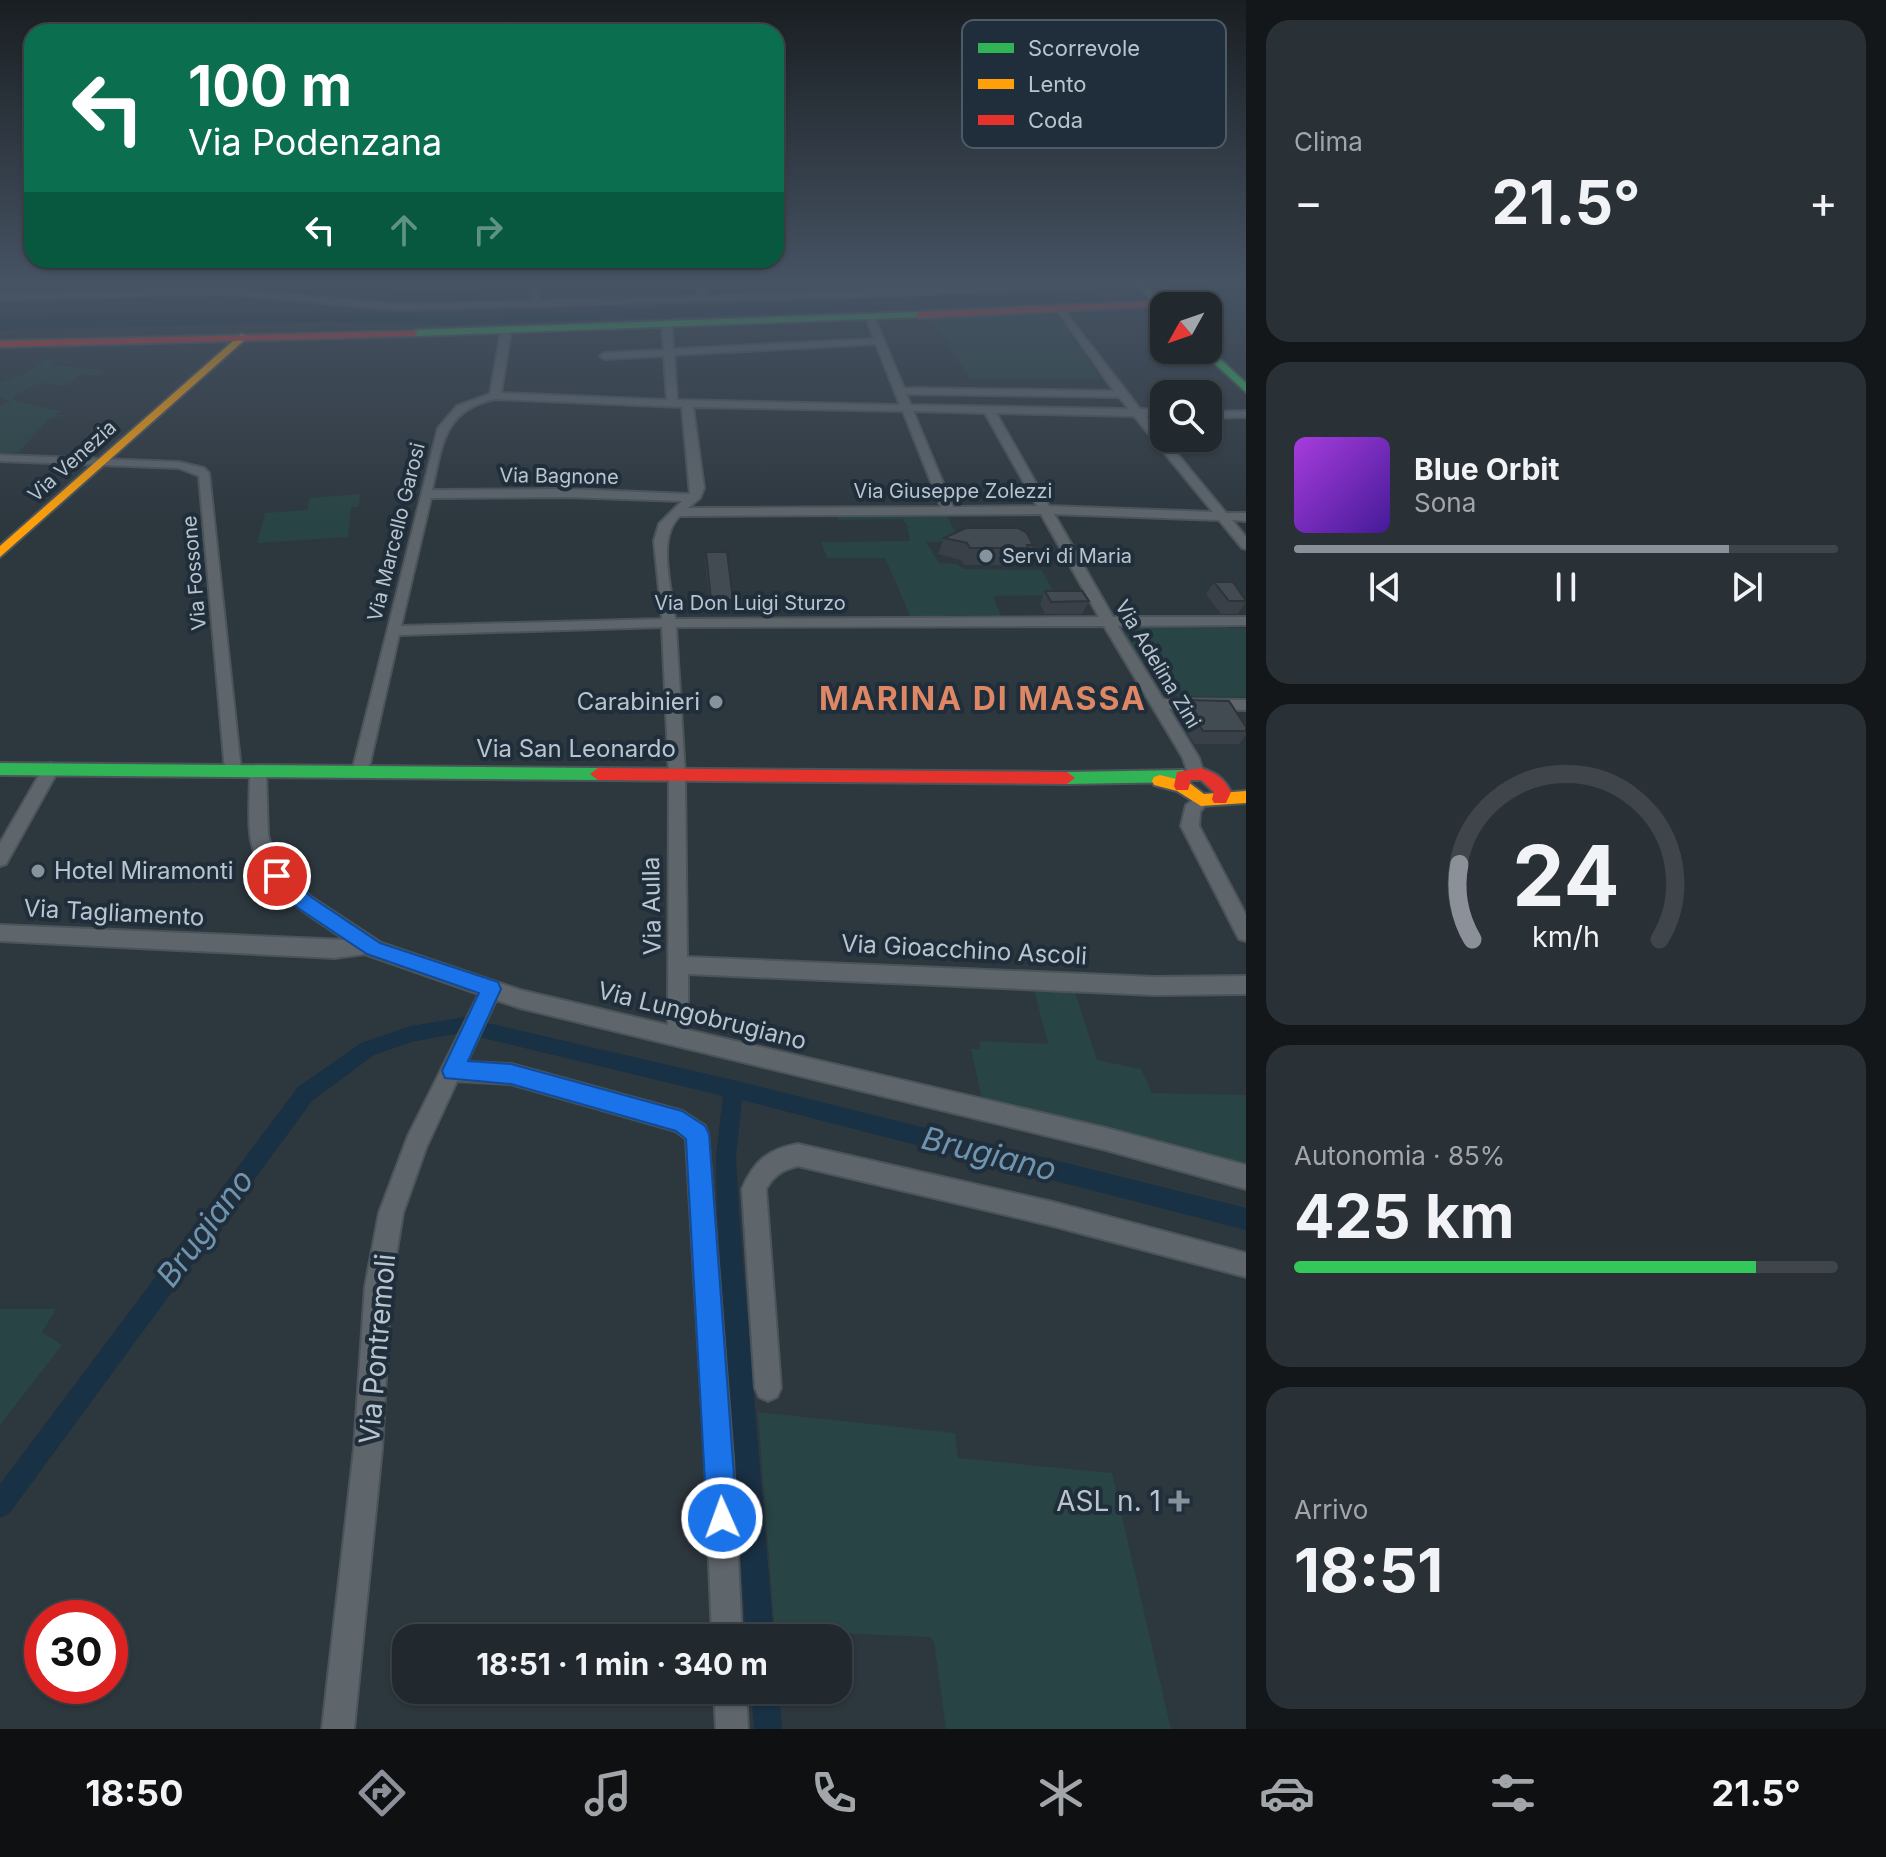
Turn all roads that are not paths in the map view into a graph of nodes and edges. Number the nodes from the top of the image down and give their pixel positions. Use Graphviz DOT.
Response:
graph roads {
  1 [pos="217,361"];
  2 [pos="501,361"];
  3 [pos="670,361"];
  4 [pos="889,361"];
  5 [pos="1097,361"];
  6 [pos="1220,364"];
  7 [pos="1246,389"];
  8 [pos="902,391"];
  9 [pos="1122,394"];
  10 [pos="495,396"];
  11 [pos="672,403"];
  12 [pos="687,404"];
  13 [pos="907,408"];
  14 [pos="989,410"];
  15 [pos="1139,412"];
  16 [pos="1150,412"];
  17 [pos="1246,414"];
  18 [pos="1222,415"];
  19 [pos="0,458"];
  20 [pos="105,461"];
  21 [pos="426,494"];
  22 [pos="691,498"];
  23 [pos="948,510"];
  24 [pos="1046,510"];
  25 [pos="675,512"];
  26 [pos="1226,516"];
  27 [pos="1246,517"];
  28 [pos="1246,545"];
  29 [pos="0,553"];
  30 [pos="1108,621"];
  31 [pos="1246,621"];
  32 [pos="669,623"];
  33 [pos="392,631"];
  34 [pos="1159,704"];
  35 [pos="1246,705"];
  36 [pos="0,769"];
  37 [pos="51,769"];
  38 [pos="233,770"];
  39 [pos="258,771"];
  40 [pos="360,772"];
  41 [pos="677,775"];
  42 [pos="1187,778"];
  43 [pos="1215,780"];
  44 [pos="1246,781"];
  45 [pos="1246,797"];
  46 [pos="1220,799"];
  47 [pos="1201,800"];
  48 [pos="0,859"];
  49 [pos="0,933"];
  50 [pos="1246,933"];
  51 [pos="368,945"];
  52 [pos="679,965"];
  53 [pos="1246,985"];
  54 [pos="487,996"];
  55 [pos="678,1036"];
  56 [pos="457,1060"];
  57 [pos="1246,1177"];
  58 [pos="1246,1265"];
  59 [pos="768,1388"];
  60 [pos="726,1624"];
  61 [pos="731,1704"];
  62 [pos="338,1729"];
  63 [pos="732,1729"];
  1 -- 20 [label="street, Via Venezia"];
  2 -- 10 [label="street"];
  3 -- 11 [label="street"];
  4 -- 8 [label="street"];
  5 -- 9 [label="street"];
  6 -- 7 [label="street"];
  8 -- 9 [label="street"];
  8 -- 13 [label="street"];
  9 -- 15 [label="street"];
  10 -- 11 [label="street"];
  10 -- 21 [label="street, Via Marcello Garosi"];
  11 -- 12 [label="street"];
  12 -- 13 [label="street"];
  12 -- 22 [label="street"];
  13 -- 14 [label="street"];
  13 -- 23 [label="street"];
  14 -- 15 [label="street"];
  14 -- 24 [label="street, Via Adelina Zini"];
  15 -- 16 [label="street"];
  15 -- 26 [label="street"];
  17 -- 18 [label="street"];
  19 -- 20 [label="street"];
  20 -- 29 [label="street, Via Venezia"];
  20 -- 38 [label="street, Via Fossone"];
  21 -- 22 [label="street, Via Bagnone"];
  21 -- 33 [label="street, Via Marcello Garosi"];
  22 -- 25 [label="street"];
  23 -- 24 [label="street, Via Giuseppe Zolezzi"];
  23 -- 25 [label="street, Via Giuseppe Zolezzi"];
  24 -- 26 [label="street, Via Giuseppe Zolezzi"];
  24 -- 30 [label="street, Via Adelina Zini"];
  25 -- 32 [label="street, Via Aulla"];
  26 -- 27 [label="street, Via Giuseppe Zolezzi"];
  26 -- 28 [label="street"];
  30 -- 31 [label="street, Via Don Luigi Sturzo"];
  30 -- 32 [label="street, Via Don Luigi Sturzo"];
  30 -- 34 [label="street, Via Adelina Zini"];
  32 -- 33 [label="street, Via Don Luigi Sturzo"];
  32 -- 41 [label="street, Via Aulla"];
  33 -- 40 [label="street, Via Marcello Garosi"];
  34 -- 35 [label="street"];
  34 -- 42 [label="street, Via Adelina Zini"];
  36 -- 37 [label="street, Via San Leonardo"];
  37 -- 38 [label="street, Via San Leonardo"];
  37 -- 48 [label="street"];
  38 -- 39 [label="street, Via San Leonardo"];
  39 -- 40 [label="street, Via San Leonardo"];
  39 -- 51 [label="street, Via Lungobrugiano"];
  40 -- 41 [label="street, Via San Leonardo"];
  41 -- 42 [label="street, Via San Leonardo"];
  41 -- 52 [label="street, Via Aulla"];
  42 -- 43 [label="street"];
  42 -- 47 [label="street"];
  43 -- 44 [label="street"];
  43 -- 46 [label="street"];
  45 -- 46 [label="street"];
  46 -- 47 [label="street"];
  47 -- 50 [label="street"];
  49 -- 51 [label="street, Via Tagliamento"];
  51 -- 54 [label="street, Via Lungobrugiano"];
  52 -- 53 [label="street, Via Gioacchino Ascoli"];
  52 -- 55 [label="street, Via Aulla"];
  54 -- 55 [label="street, Via Lungobrugiano"];
  54 -- 56 [label="street, Via Pontremoli"];
  55 -- 57 [label="street, Via Lungobrugiano"];
  56 -- 60 [label="street"];
  56 -- 62 [label="street, Via Pontremoli"];
  58 -- 59 [label="street"];
  61 -- 63 [label="street"];
}
